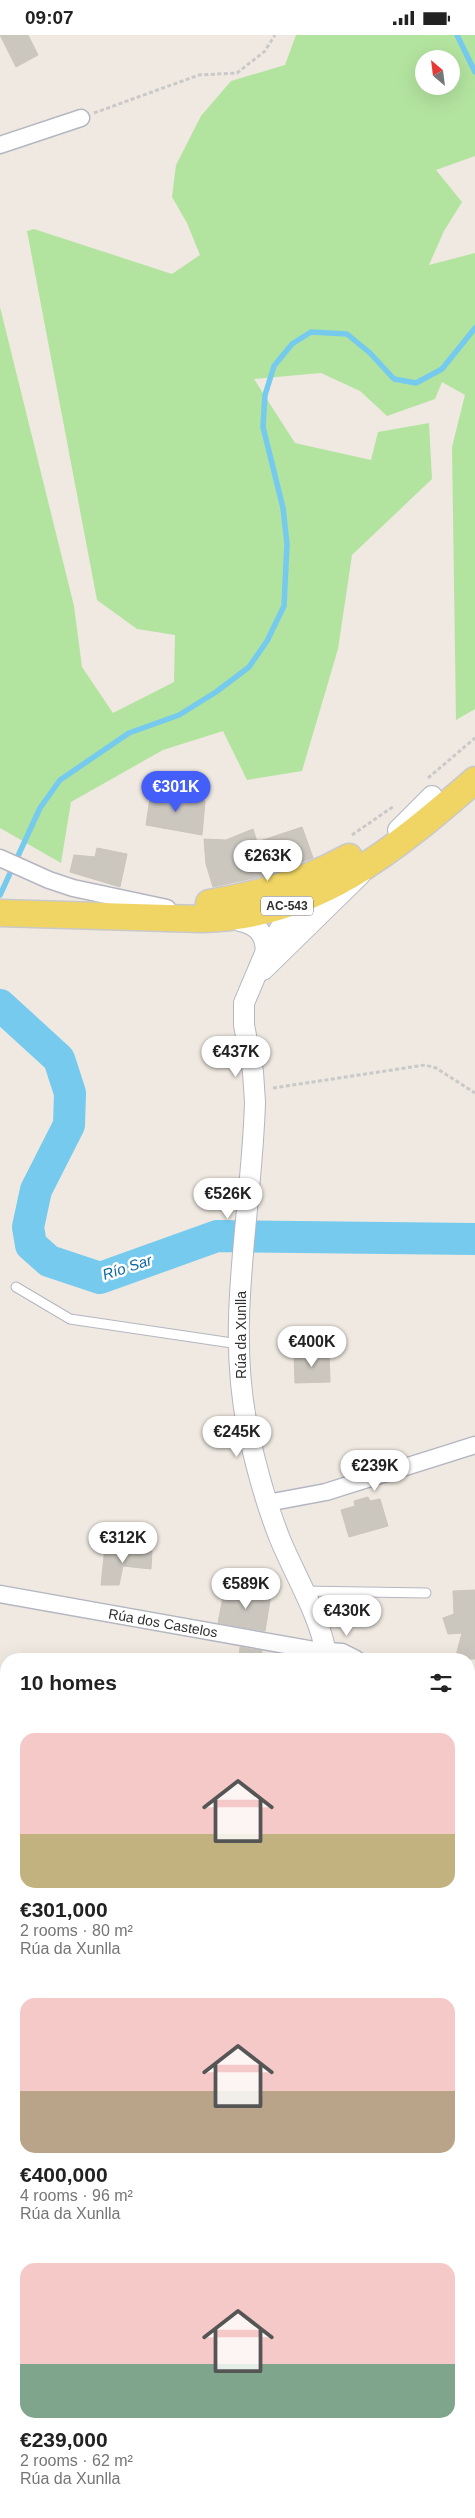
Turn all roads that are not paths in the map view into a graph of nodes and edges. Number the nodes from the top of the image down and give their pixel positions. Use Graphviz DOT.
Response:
graph roads {
  1 [pos="80,118"];
  2 [pos="0,145"];
  3 [pos="475,760"];
  4 [pos="475,780"];
  5 [pos="429,788"];
  6 [pos="378,857"];
  7 [pos="0,858"];
  8 [pos="176,907"];
  9 [pos="0,913"];
  10 [pos="61,913"];
  11 [pos="297,913"];
  12 [pos="211,919"];
  13 [pos="240,921"];
  14 [pos="266,951"];
  15 [pos="256,977"];
  16 [pos="16,1287"];
  17 [pos="239,1344"];
  18 [pos="475,1445"];
  19 [pos="267,1503"];
  20 [pos="303,1591"];
  21 [pos="426,1593"];
  22 [pos="0,1595"];
  23 [pos="315,1653"];
  24 [pos="325,1653"];
  1 -- 2 [label="street"];
  3 -- 5 [label="main road, AC-543"];
  4 -- 6 [label="main road, AC-543"];
  5 -- 8 [label="main road, AC-543"];
  5 -- 11 [label="street"];
  6 -- 11 [label="main road, AC-543"];
  6 -- 11 [label="street, Rúa da Xunlla"];
  7 -- 8 [label="street"];
  8 -- 10 [label="main road, AC-543"];
  8 -- 11 [label="street"];
  9 -- 10 [label="main road, AC-543"];
  10 -- 12 [label="main road, AC-543"];
  11 -- 12 [label="main road, AC-543"];
  11 -- 13 [label="street"];
  11 -- 14 [label="street, Rúa da Xunlla"];
  11 -- 15 [label="street, Rúa da Xunlla"];
  12 -- 13 [label="street"];
  13 -- 14 [label="street"];
  14 -- 15 [label="street, Rúa da Xunlla"];
  15 -- 17 [label="street, Rúa da Xunlla"];
  16 -- 17 [label="lane"];
  17 -- 19 [label="street, Rúa da Xunlla"];
  18 -- 19 [label="street"];
  19 -- 20 [label="street, Rúa da Xunlla"];
  20 -- 21 [label="lane"];
  20 -- 24 [label="street, Rúa da Xunlla"];
  22 -- 23 [label="street, Rúa dos Castelos"];
}
